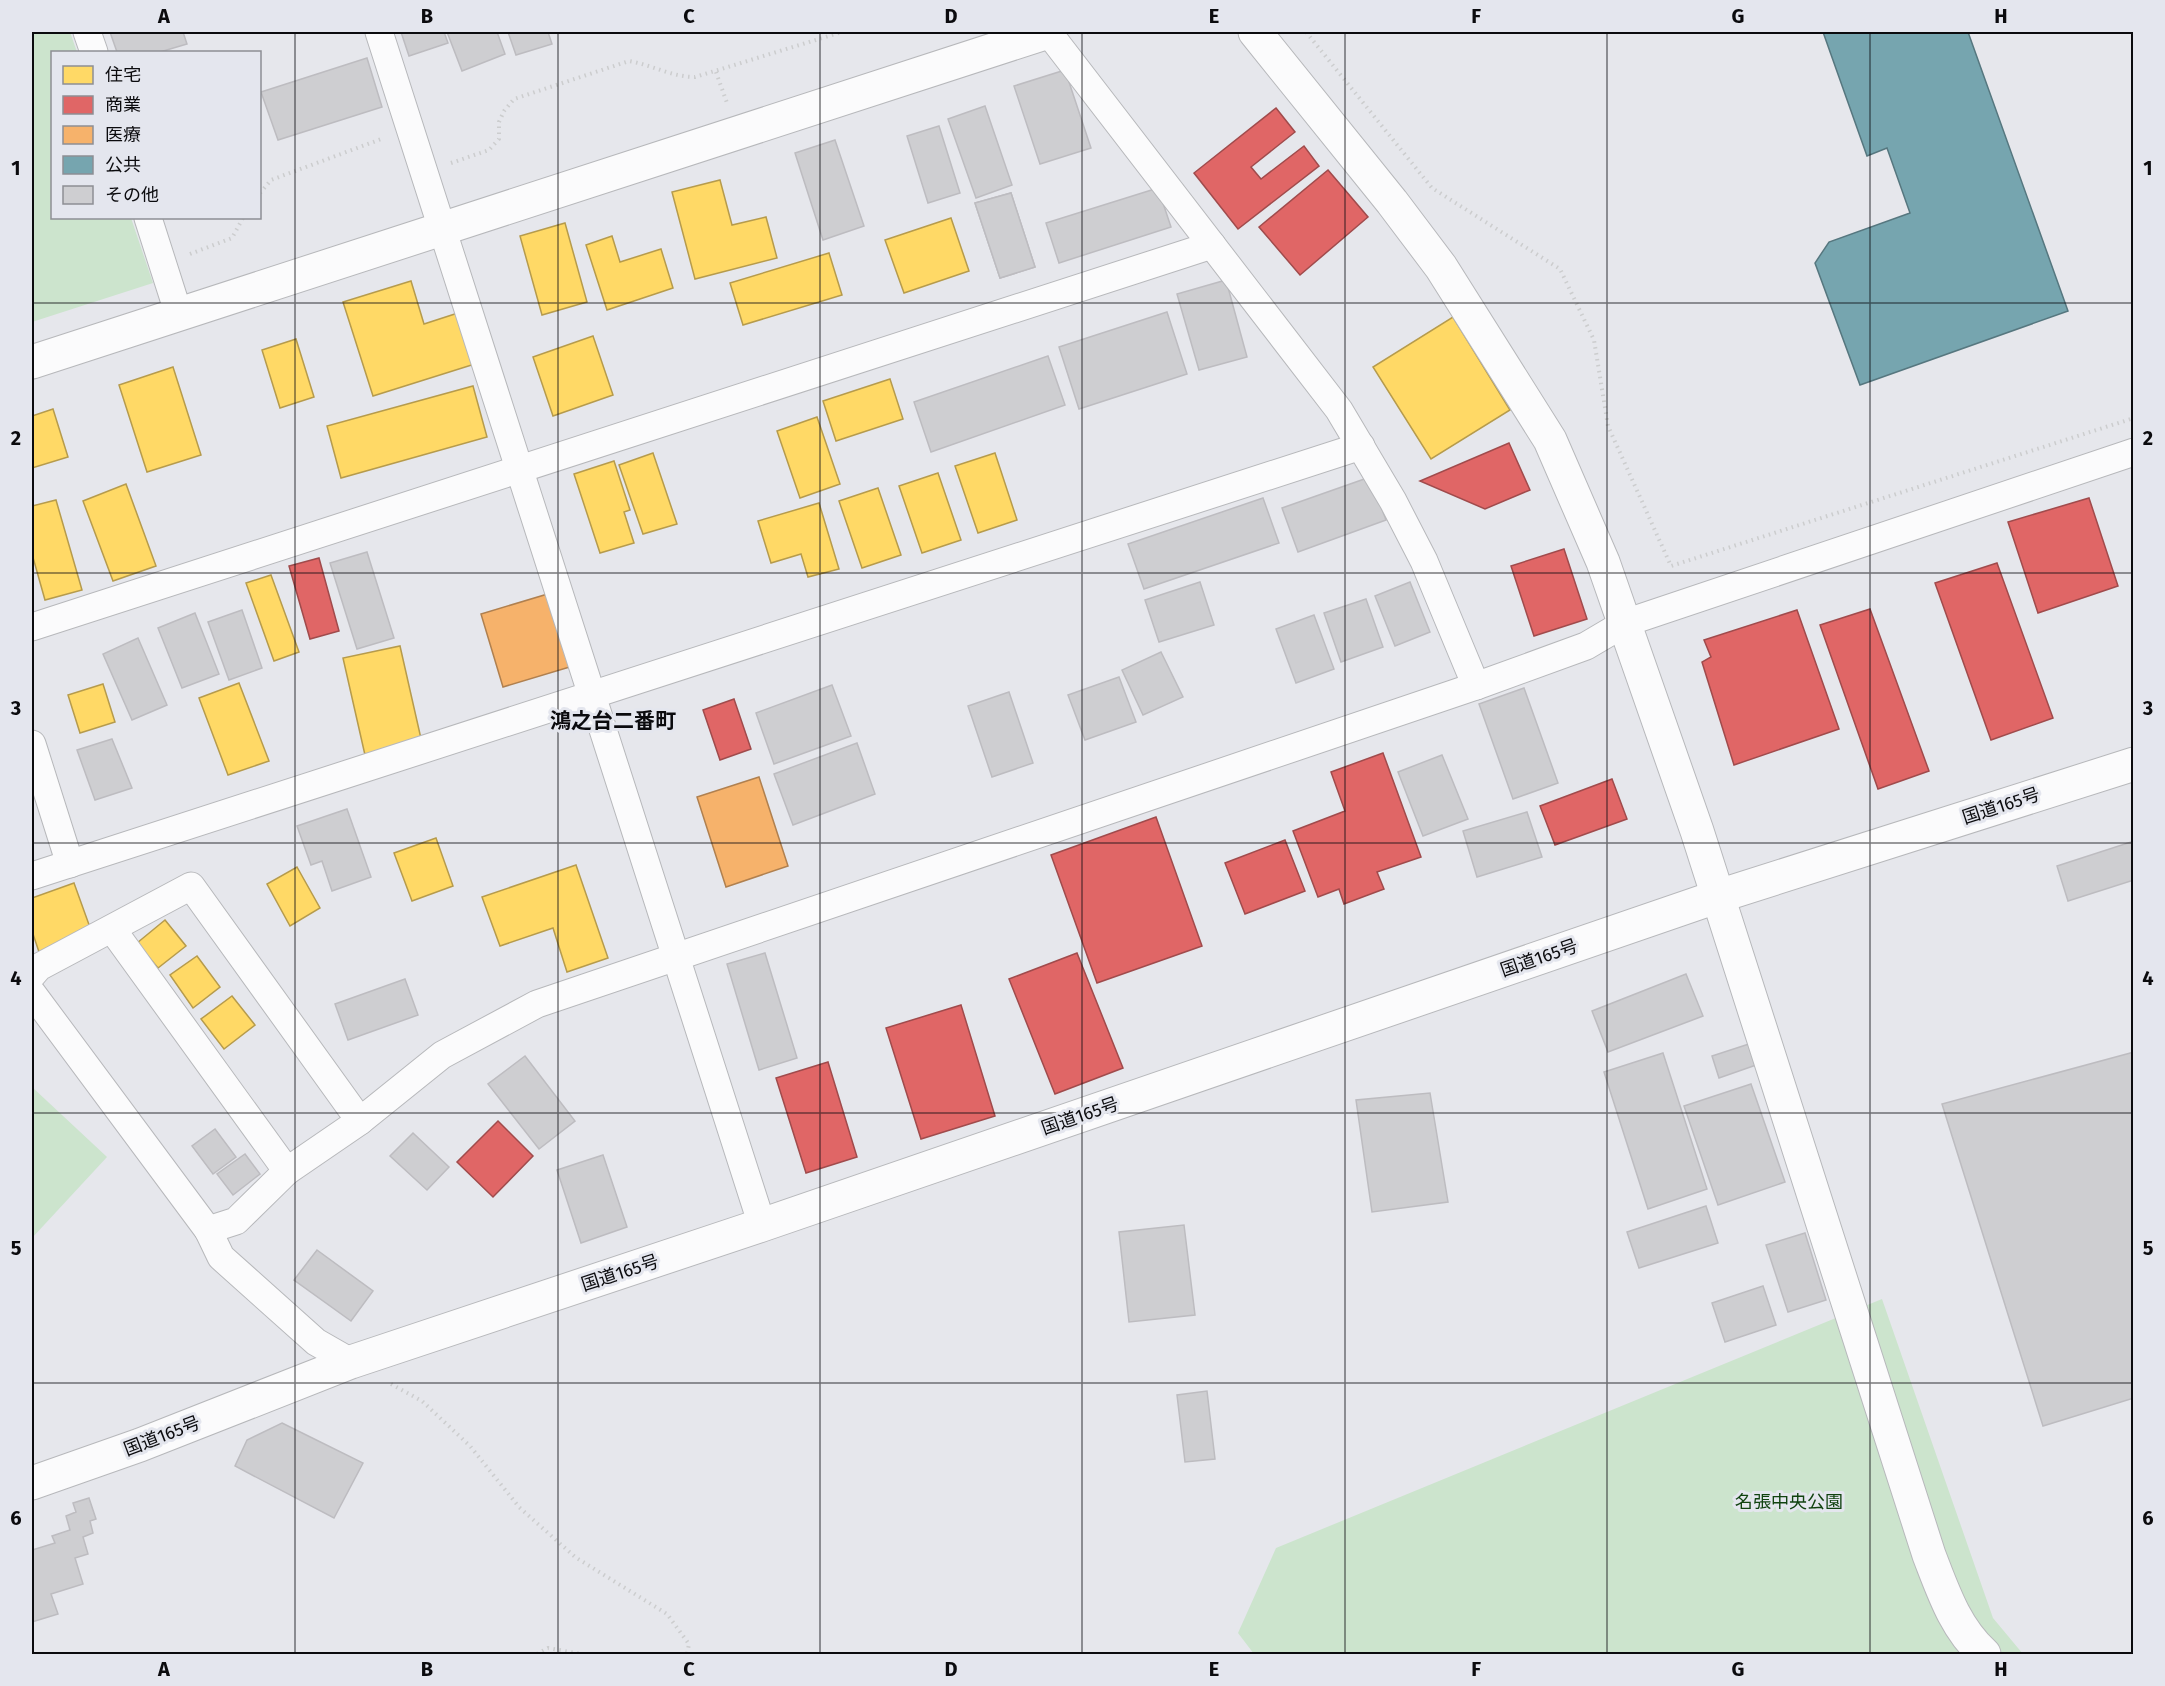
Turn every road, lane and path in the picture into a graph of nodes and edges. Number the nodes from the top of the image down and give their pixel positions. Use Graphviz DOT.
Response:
graph roads {
  1 [pos="87,32"];
  2 [pos="379,32"];
  3 [pos="842,32"];
  4 [pos="1048,32"];
  5 [pos="1255,32"];
  6 [pos="1306,32"];
  7 [pos="94,51"];
  8 [pos="716,72"];
  9 [pos="730,112"];
  10 [pos="387,136"];
  11 [pos="447,164"];
  12 [pos="261,192"];
  13 [pos="148,219"];
  14 [pos="242,219"];
  15 [pos="442,227"];
  16 [pos="1212,245"];
  17 [pos="181,257"];
  18 [pos="179,315"];
  19 [pos="32,362"];
  20 [pos="2133,417"];
  21 [pos="1361,446"];
  22 [pos="2133,452"];
  23 [pos="521,469"];
  24 [pos="1625,623"];
  25 [pos="32,627"];
  26 [pos="1476,686"];
  27 [pos="594,695"];
  28 [pos="32,744"];
  29 [pos="2133,764"];
  30 [pos="70,864"];
  31 [pos="32,876"];
  32 [pos="1719,896"];
  33 [pos="112,929"];
  34 [pos="677,958"];
  35 [pos="32,975"];
  36 [pos="32,993"];
  37 [pos="360,1121"];
  38 [pos="287,1171"];
  39 [pos="762,1225"];
  40 [pos="208,1230"];
  41 [pos="351,1362"];
  42 [pos="32,1483"];
  43 [pos="537,1654"];
  44 [pos="581,1654"];
  45 [pos="687,1654"];
  46 [pos="1984,1654"];
  1 -- 7 [label="street"];
  2 -- 15 [label="street"];
  3 -- 8 [label="path"];
  4 -- 15 [label="main road"];
  4 -- 16 [label="street"];
  5 -- 24 [label="main road"];
  6 -- 20 [label="path"];
  8 -- 9 [label="path"];
  8 -- 11 [label="path"];
  10 -- 12 [label="path"];
  13 -- 18 [label="street"];
  14 -- 17 [label="path"];
  15 -- 18 [label="main road"];
  15 -- 23 [label="street"];
  16 -- 21 [label="street"];
  16 -- 23 [label="street"];
  18 -- 19 [label="main road"];
  21 -- 26 [label="street"];
  21 -- 27 [label="street"];
  22 -- 24 [label="street"];
  23 -- 25 [label="street"];
  23 -- 27 [label="street"];
  24 -- 26 [label="street"];
  24 -- 32 [label="main road"];
  26 -- 34 [label="street"];
  27 -- 30 [label="street"];
  27 -- 34 [label="street"];
  28 -- 30 [label="street"];
  29 -- 32 [label="main road, 国道165号"];
  30 -- 31 [label="street"];
  32 -- 39 [label="main road, 国道165号"];
  32 -- 46 [label="main road"];
  33 -- 35 [label="street"];
  33 -- 37 [label="street"];
  33 -- 38 [label="street"];
  34 -- 37 [label="street"];
  34 -- 39 [label="street"];
  36 -- 40 [label="street"];
  37 -- 38 [label="street"];
  38 -- 40 [label="street"];
  39 -- 41 [label="main road, 国道165号"];
  40 -- 41 [label="street"];
  41 -- 42 [label="main road, 国道165号"];
  41 -- 45 [label="path"];
  43 -- 44 [label="path"];
}
